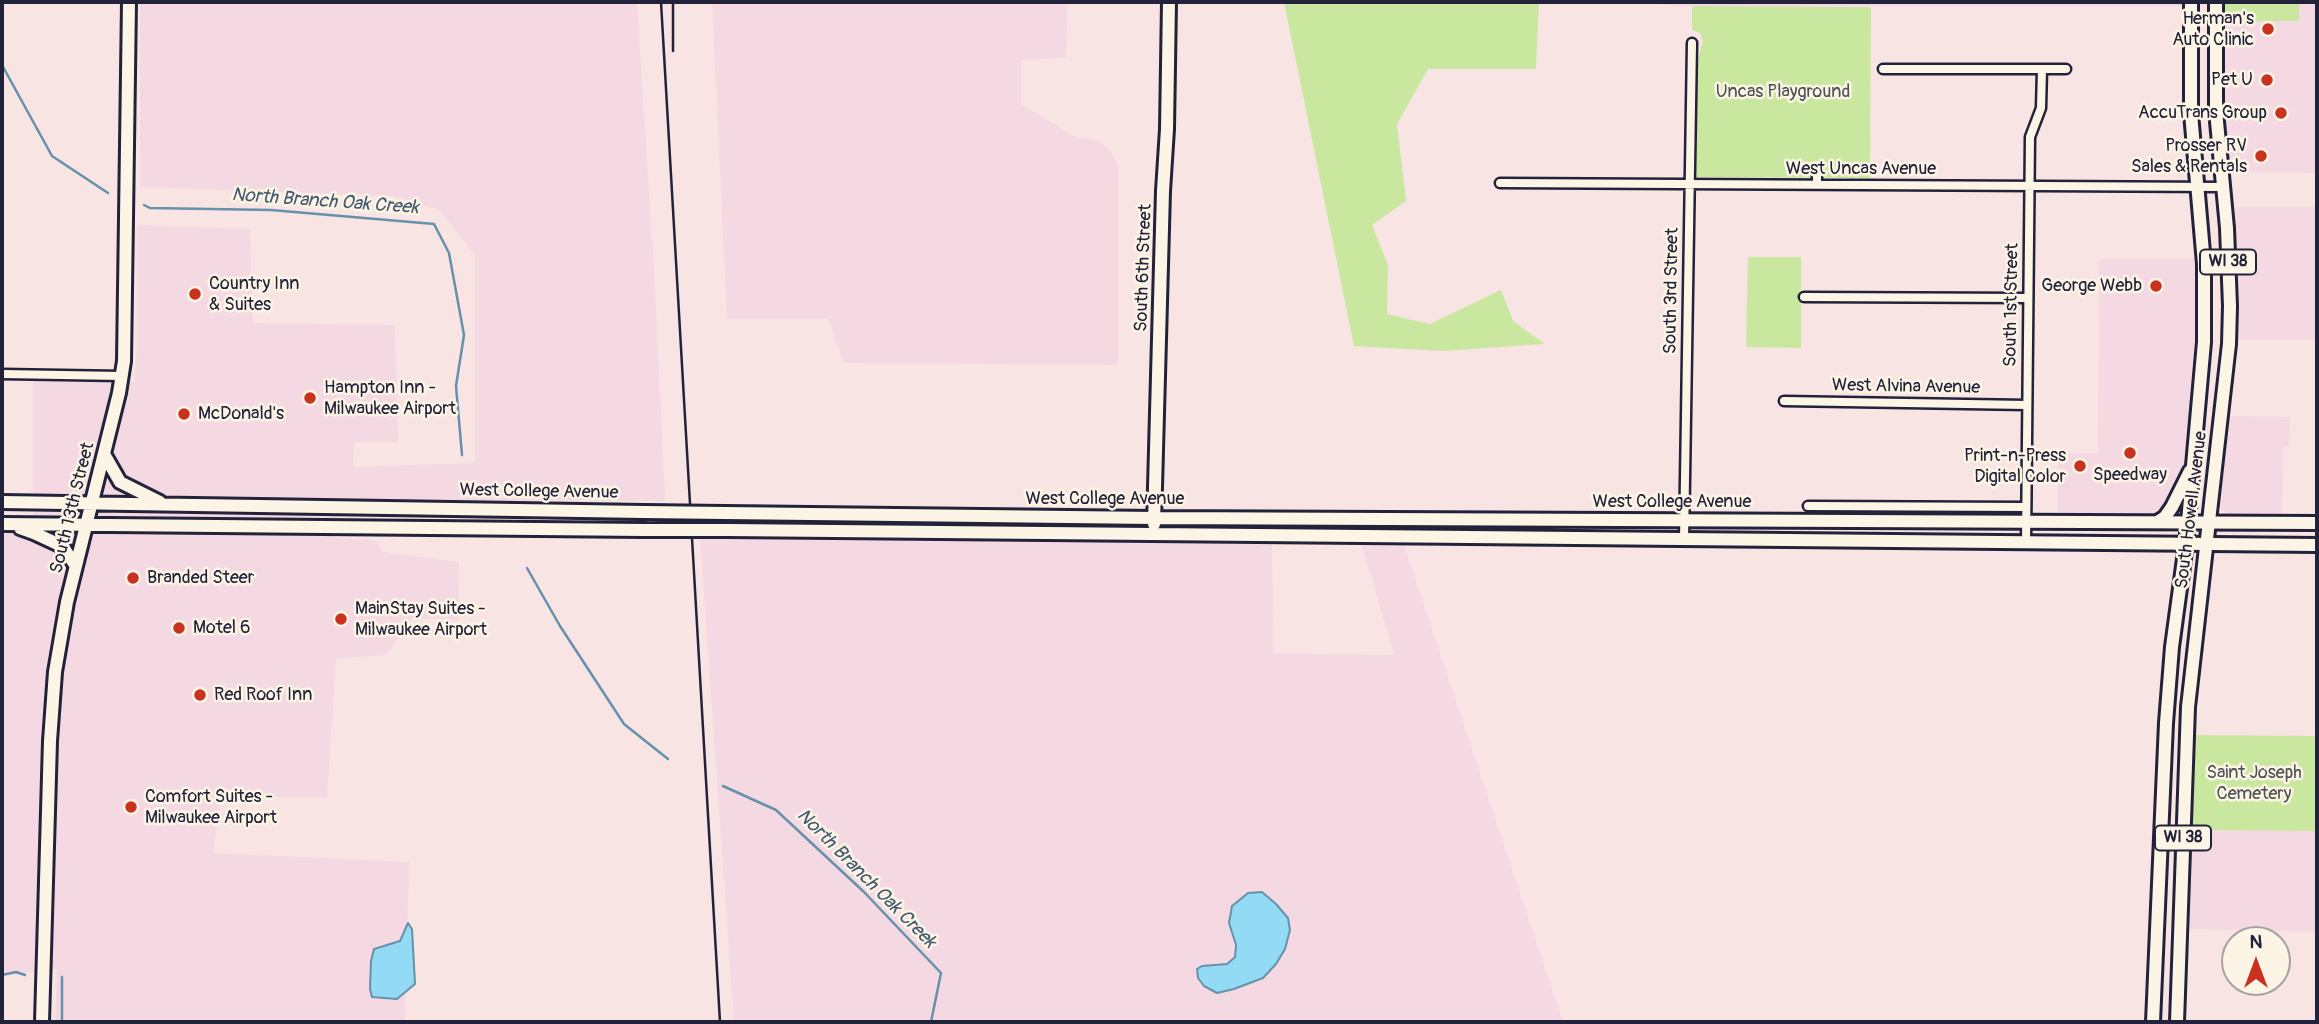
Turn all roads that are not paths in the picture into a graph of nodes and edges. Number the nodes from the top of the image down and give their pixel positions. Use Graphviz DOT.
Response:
graph roads {
  1 [pos="129,2"];
  2 [pos="1169,2"];
  3 [pos="2191,2"];
  4 [pos="2216,2"];
  5 [pos="1692,43"];
  6 [pos="1883,69"];
  7 [pos="2042,69"];
  8 [pos="2066,69"];
  9 [pos="1817,171"];
  10 [pos="1500,183"];
  11 [pos="1689,184"];
  12 [pos="1817,184"];
  13 [pos="2029,186"];
  14 [pos="2197,187"];
  15 [pos="2222,187"];
  16 [pos="1804,297"];
  17 [pos="2028,298"];
  18 [pos="2,374"];
  19 [pos="122,376"];
  20 [pos="1784,401"];
  21 [pos="2027,405"];
  22 [pos="104,454"];
  23 [pos="2193,464"];
  24 [pos="2,502"];
  25 [pos="92,503"];
  26 [pos="159,504"];
  27 [pos="1808,506"];
  28 [pos="2026,507"];
  29 [pos="1154,518"];
  30 [pos="1685,520"];
  31 [pos="2026,521"];
  32 [pos="2159,521"];
  33 [pos="2188,521"];
  34 [pos="2209,521"];
  35 [pos="2317,523"];
  36 [pos="4,524"];
  37 [pos="86,524"];
  38 [pos="153,525"];
  39 [pos="1154,535"];
  40 [pos="1684,540"];
  41 [pos="2026,544"];
  42 [pos="2186,544"];
  43 [pos="2205,545"];
  44 [pos="2317,545"];
  45 [pos="76,566"];
  46 [pos="42,1022"];
  47 [pos="2153,1022"];
  48 [pos="2177,1022"];
  1 -- 19 [label="main road, South 13th Street"];
  2 -- 29 [label="main road, South 6th Street"];
  3 -- 14 [label="main road, South Howell Avenue / WI 38"];
  4 -- 15 [label="main road, South Howell Avenue / WI 38"];
  5 -- 11 [label="street, South 3rd Street"];
  6 -- 7 [label="street"];
  7 -- 8 [label="street"];
  7 -- 13 [label="street, South 1st Street"];
  9 -- 12 [label="street"];
  10 -- 11 [label="street, West Uncas Avenue"];
  11 -- 12 [label="street, West Uncas Avenue"];
  11 -- 30 [label="street, South 3rd Street"];
  12 -- 13 [label="street, West Uncas Avenue"];
  13 -- 14 [label="street, West Uncas Avenue"];
  13 -- 17 [label="street, South 1st Street"];
  14 -- 15 [label="street, West Uncas Avenue"];
  14 -- 23 [label="main road, South Howell Avenue / WI 38"];
  15 -- 34 [label="main road, South Howell Avenue / WI 38"];
  16 -- 17 [label="street"];
  17 -- 21 [label="street, South 1st Street"];
  18 -- 19 [label="street"];
  19 -- 22 [label="main road, South 13th Street"];
  20 -- 21 [label="street, West Alvina Avenue"];
  21 -- 28 [label="street, South 1st Street"];
  22 -- 25 [label="main road, South 13th Street"];
  22 -- 26 [label="main road"];
  23 -- 32 [label="main road"];
  23 -- 33 [label="main road, South Howell Avenue / WI 38"];
  24 -- 25 [label="main road, West College Avenue"];
  25 -- 26 [label="main road, West College Avenue"];
  25 -- 37 [label="main road, South 13th Street"];
  26 -- 29 [label="main road, West College Avenue, bridge"];
  26 -- 38 [label="main road"];
  27 -- 28 [label="street"];
  28 -- 31 [label="street, South 1st Street"];
  29 -- 30 [label="main road, West College Avenue"];
  29 -- 39 [label="main road, South 6th Street"];
  30 -- 31 [label="main road, West College Avenue"];
  30 -- 40 [label="street, South 3rd Street"];
  31 -- 32 [label="main road, West College Avenue"];
  31 -- 41 [label="street, South 1st Street"];
  32 -- 33 [label="main road, West College Avenue"];
  33 -- 34 [label="main road, West College Avenue"];
  33 -- 42 [label="main road, South Howell Avenue / WI 38"];
  34 -- 35 [label="main road, West College Avenue"];
  34 -- 43 [label="main road, South Howell Avenue / WI 38"];
  36 -- 37 [label="main road, West College Avenue"];
  36 -- 45 [label="main road"];
  37 -- 38 [label="main road, West College Avenue"];
  37 -- 45 [label="main road, South 13th Street"];
  38 -- 39 [label="main road, West College Avenue, bridge"];
  39 -- 40 [label="main road, West College Avenue"];
  40 -- 41 [label="main road, West College Avenue"];
  41 -- 42 [label="main road, West College Avenue"];
  42 -- 43 [label="main road, West College Avenue"];
  42 -- 47 [label="main road, South Howell Avenue / WI 38"];
  43 -- 44 [label="main road, West College Avenue"];
  43 -- 48 [label="main road, South Howell Avenue / WI 38"];
  45 -- 46 [label="main road, South 13th Street"];
}
